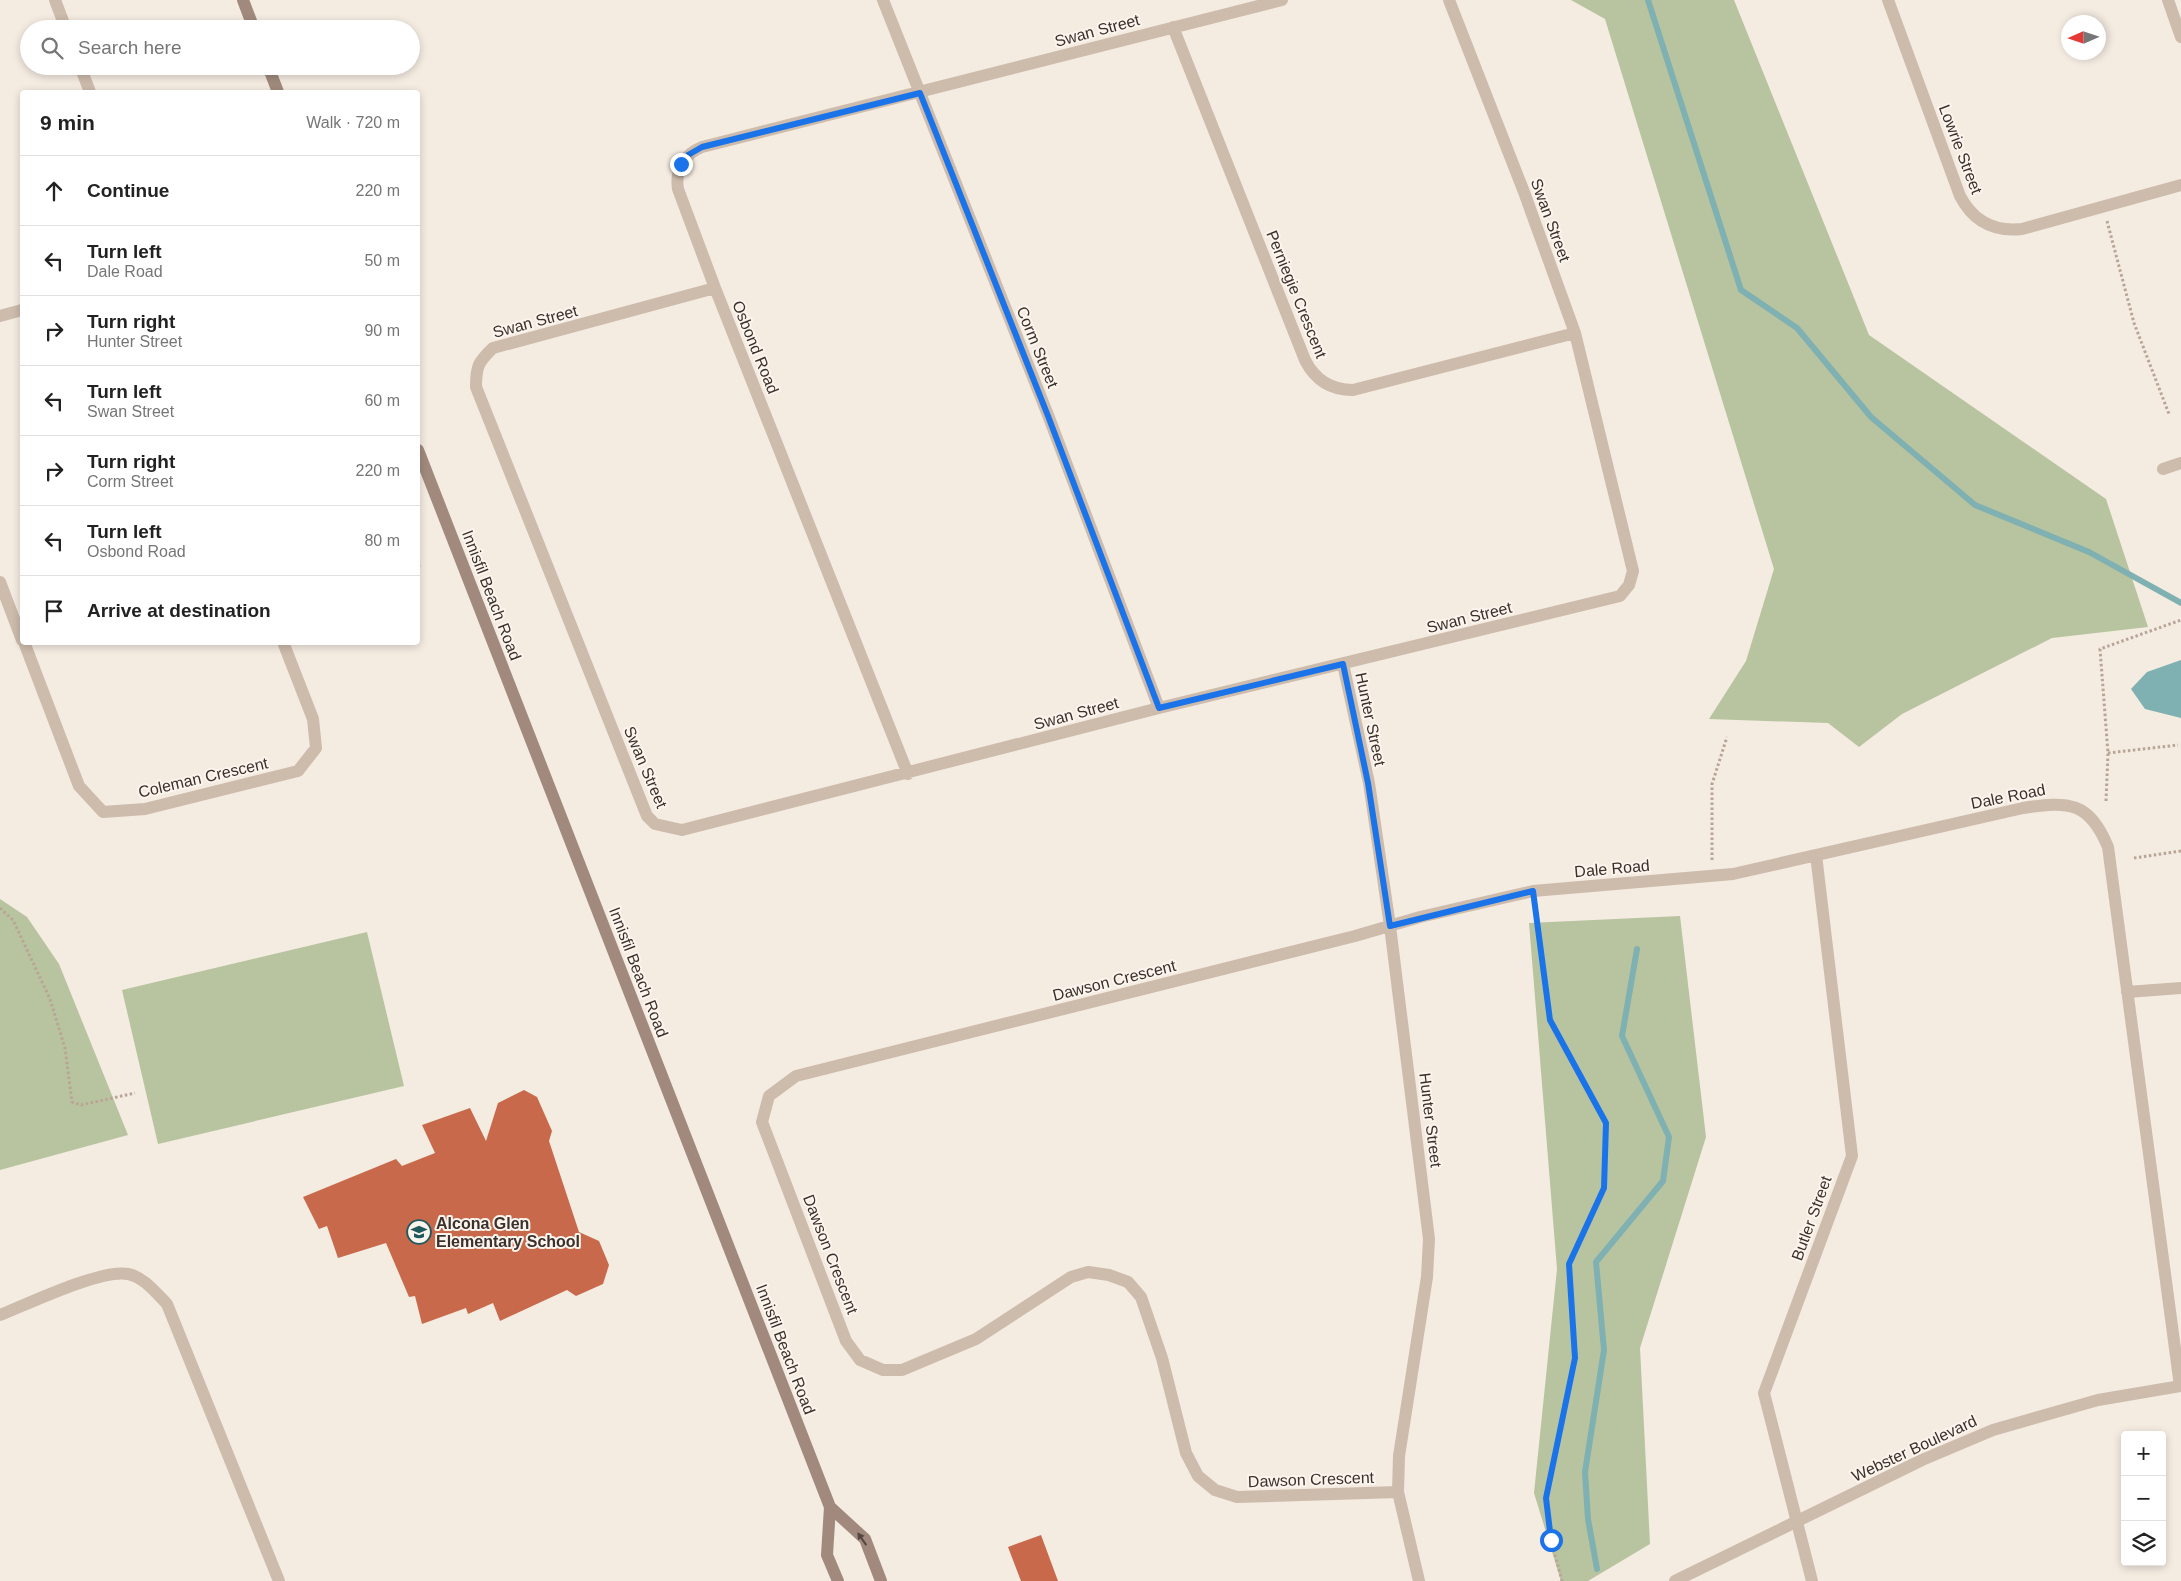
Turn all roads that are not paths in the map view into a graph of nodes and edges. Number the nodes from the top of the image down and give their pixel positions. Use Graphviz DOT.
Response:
graph roads {
  1 [pos="55,0"];
  2 [pos="243,0"];
  3 [pos="883,0"];
  4 [pos="1282,0"];
  5 [pos="1449,0"];
  6 [pos="1888,0"];
  7 [pos="2168,0"];
  8 [pos="63,20"];
  9 [pos="251,20"];
  10 [pos="1173,27"];
  11 [pos="2181,36"];
  12 [pos="83,75"];
  13 [pos="271,75"];
  14 [pos="89,90"];
  15 [pos="277,90"];
  16 [pos="920,93"];
  17 [pos="2181,184"];
  18 [pos="715,288"];
  19 [pos="20,311"];
  20 [pos="0,316"];
  21 [pos="1575,333"];
  22 [pos="420,455"];
  23 [pos="2181,463"];
  24 [pos="2163,469"];
  25 [pos="0,582"];
  26 [pos="20,633"];
  27 [pos="25,645"];
  28 [pos="284,645"];
  29 [pos="1343,664"];
  30 [pos="1159,708"];
  31 [pos="908,774"];
  32 [pos="1816,855"];
  33 [pos="1390,926"];
  34 [pos="2181,988"];
  35 [pos="2127,992"];
  36 [pos="0,1315"];
  37 [pos="2181,1386"];
  38 [pos="1398,1492"];
  39 [pos="830,1506"];
  40 [pos="1796,1522"];
  41 [pos="279,1581"];
  42 [pos="838,1581"];
  43 [pos="881,1581"];
  44 [pos="1419,1581"];
  45 [pos="1675,1581"];
  46 [pos="1812,1581"];
  1 -- 8 [label="street"];
  2 -- 9 [label="main road"];
  3 -- 16 [label="street, Corm Street"];
  4 -- 10 [label="street, Swan Street"];
  5 -- 21 [label="street, Swan Street"];
  6 -- 17 [label="street, Lowrie Street"];
  7 -- 11 [label="street"];
  10 -- 16 [label="street, Swan Street"];
  10 -- 21 [label="street, Perniegie Crescent"];
  12 -- 14 [label="street"];
  13 -- 15 [label="main road"];
  16 -- 18 [label="street, Osbond Road"];
  16 -- 30 [label="street, Corm Street"];
  18 -- 31 [label="street, Osbond Road"];
  18 -- 31 [label="street, Swan Street"];
  19 -- 20 [label="street"];
  21 -- 29 [label="street, Swan Street"];
  22 -- 39 [label="main road, Innisfil Beach Road"];
  23 -- 24 [label="street"];
  25 -- 26 [label="street, Coleman Crescent"];
  27 -- 28 [label="street, Coleman Crescent"];
  29 -- 30 [label="street, Swan Street"];
  29 -- 33 [label="street, Hunter Street"];
  30 -- 31 [label="street, Swan Street"];
  32 -- 33 [label="street, Dale Road"];
  32 -- 35 [label="street, Dale Road"];
  32 -- 40 [label="street, Butler Street"];
  33 -- 38 [label="street, Hunter Street"];
  33 -- 38 [label="street, Dawson Crescent"];
  34 -- 35 [label="street"];
  35 -- 37 [label="street, Dale Road"];
  36 -- 41 [label="street"];
  37 -- 40 [label="street, Webster Boulevard"];
  38 -- 44 [label="street, Hunter Street"];
  39 -- 42 [label="main road, Innisfil Beach Road"];
  43 -- 39 [label="main road, Innisfil Beach Road, one-way"];
  40 -- 45 [label="street, Webster Boulevard"];
  40 -- 46 [label="street, Butler Street"];
}
